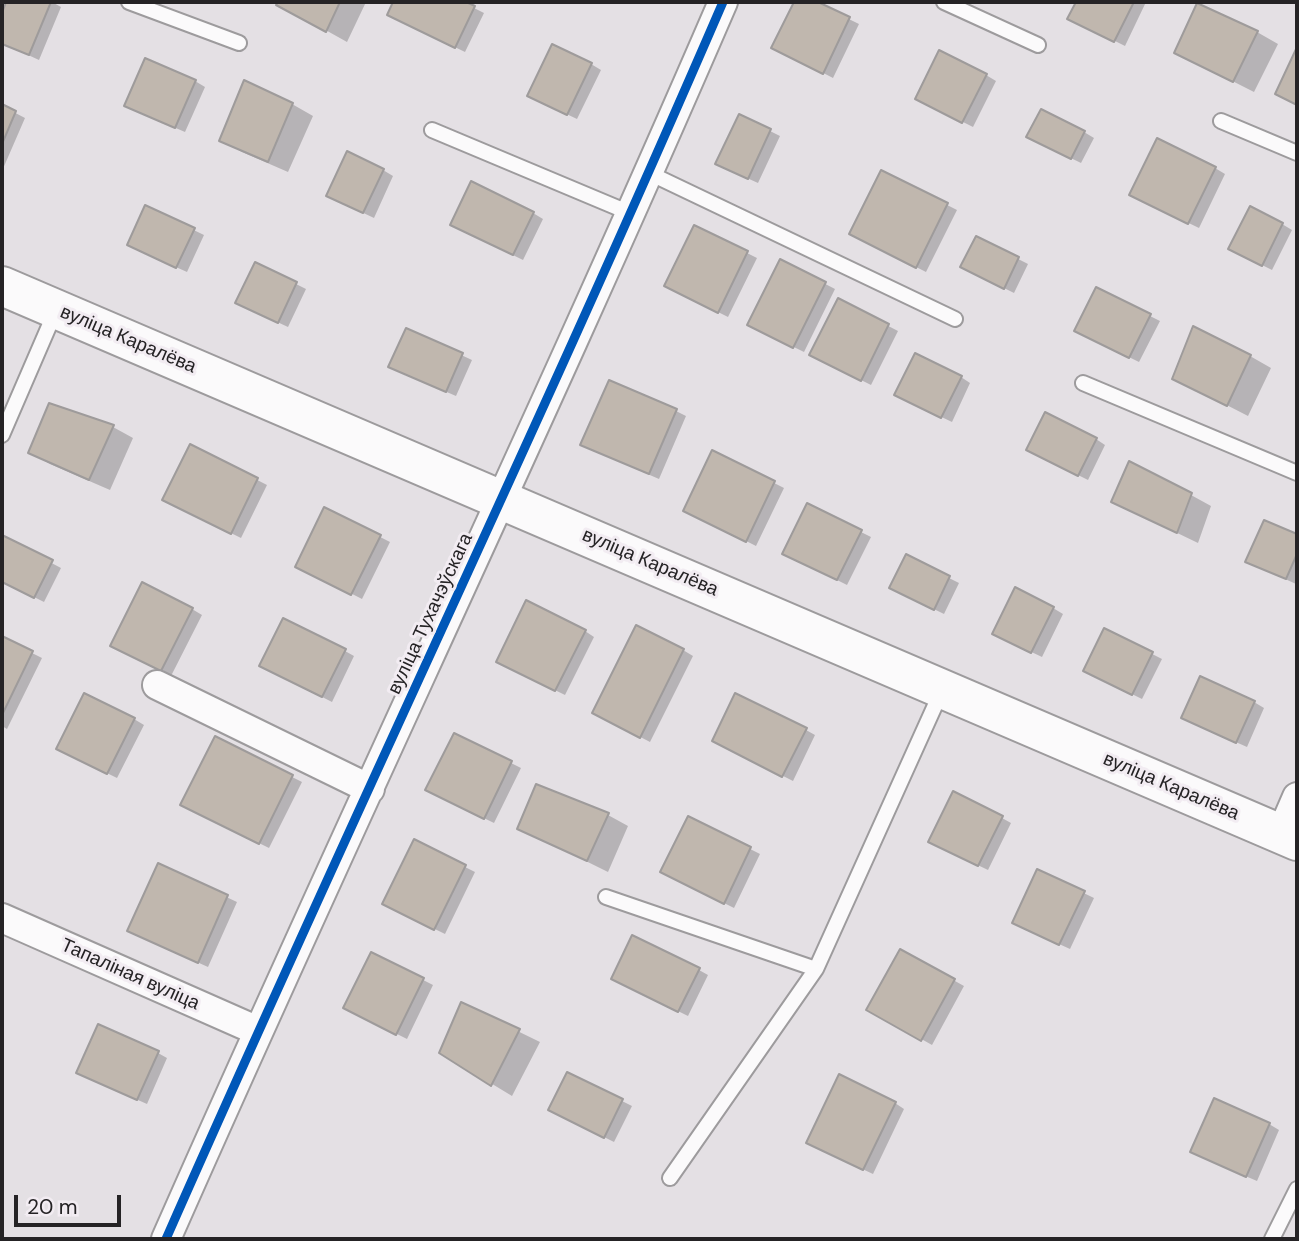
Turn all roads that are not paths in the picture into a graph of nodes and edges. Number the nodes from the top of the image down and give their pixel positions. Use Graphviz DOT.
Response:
graph roads {
  1 [pos="129,2"];
  2 [pos="723,2"];
  3 [pos="944,2"];
  4 [pos="239,43"];
  5 [pos="1038,45"];
  6 [pos="1221,121"];
  7 [pos="432,130"];
  8 [pos="1297,153"];
  9 [pos="649,173"];
  10 [pos="630,213"];
  11 [pos="2,286"];
  12 [pos="57,309"];
  13 [pos="955,319"];
  14 [pos="1083,383"];
  15 [pos="2,435"];
  16 [pos="1297,473"];
  17 [pos="503,499"];
  18 [pos="157,685"];
  19 [pos="943,689"];
  20 [pos="370,789"];
  21 [pos="1297,797"];
  22 [pos="1289,837"];
  23 [pos="606,897"];
  24 [pos="2,918"];
  25 [pos="816,969"];
  26 [pos="258,1031"];
  27 [pos="670,1178"];
  28 [pos="1297,1189"];
  29 [pos="166,1239"];
  30 [pos="1272,1239"];
  1 -- 4 [label="lane"];
  2 -- 9 [label="street, вуліца Тухачэўскага"];
  3 -- 5 [label="lane"];
  6 -- 8 [label="lane"];
  7 -- 10 [label="lane"];
  9 -- 10 [label="street, вуліца Тухачэўскага"];
  9 -- 13 [label="lane"];
  10 -- 17 [label="street, вуліца Тухачэўскага"];
  11 -- 12 [label="main road, вуліца Каралёва"];
  12 -- 15 [label="lane"];
  12 -- 17 [label="main road, вуліца Каралёва"];
  14 -- 16 [label="lane"];
  17 -- 19 [label="main road, вуліца Каралёва"];
  17 -- 20 [label="street, вуліца Тухачэўскага"];
  18 -- 20 [label="street"];
  19 -- 22 [label="main road, вуліца Каралёва"];
  19 -- 25 [label="lane"];
  20 -- 26 [label="street, вуліца Тухачэўскага"];
  21 -- 22 [label="street"];
  23 -- 25 [label="lane"];
  24 -- 26 [label="street, Тапаліная вуліца"];
  25 -- 27 [label="lane"];
  26 -- 29 [label="street, вуліца Тухачэўскага"];
  28 -- 30 [label="lane"];
}
